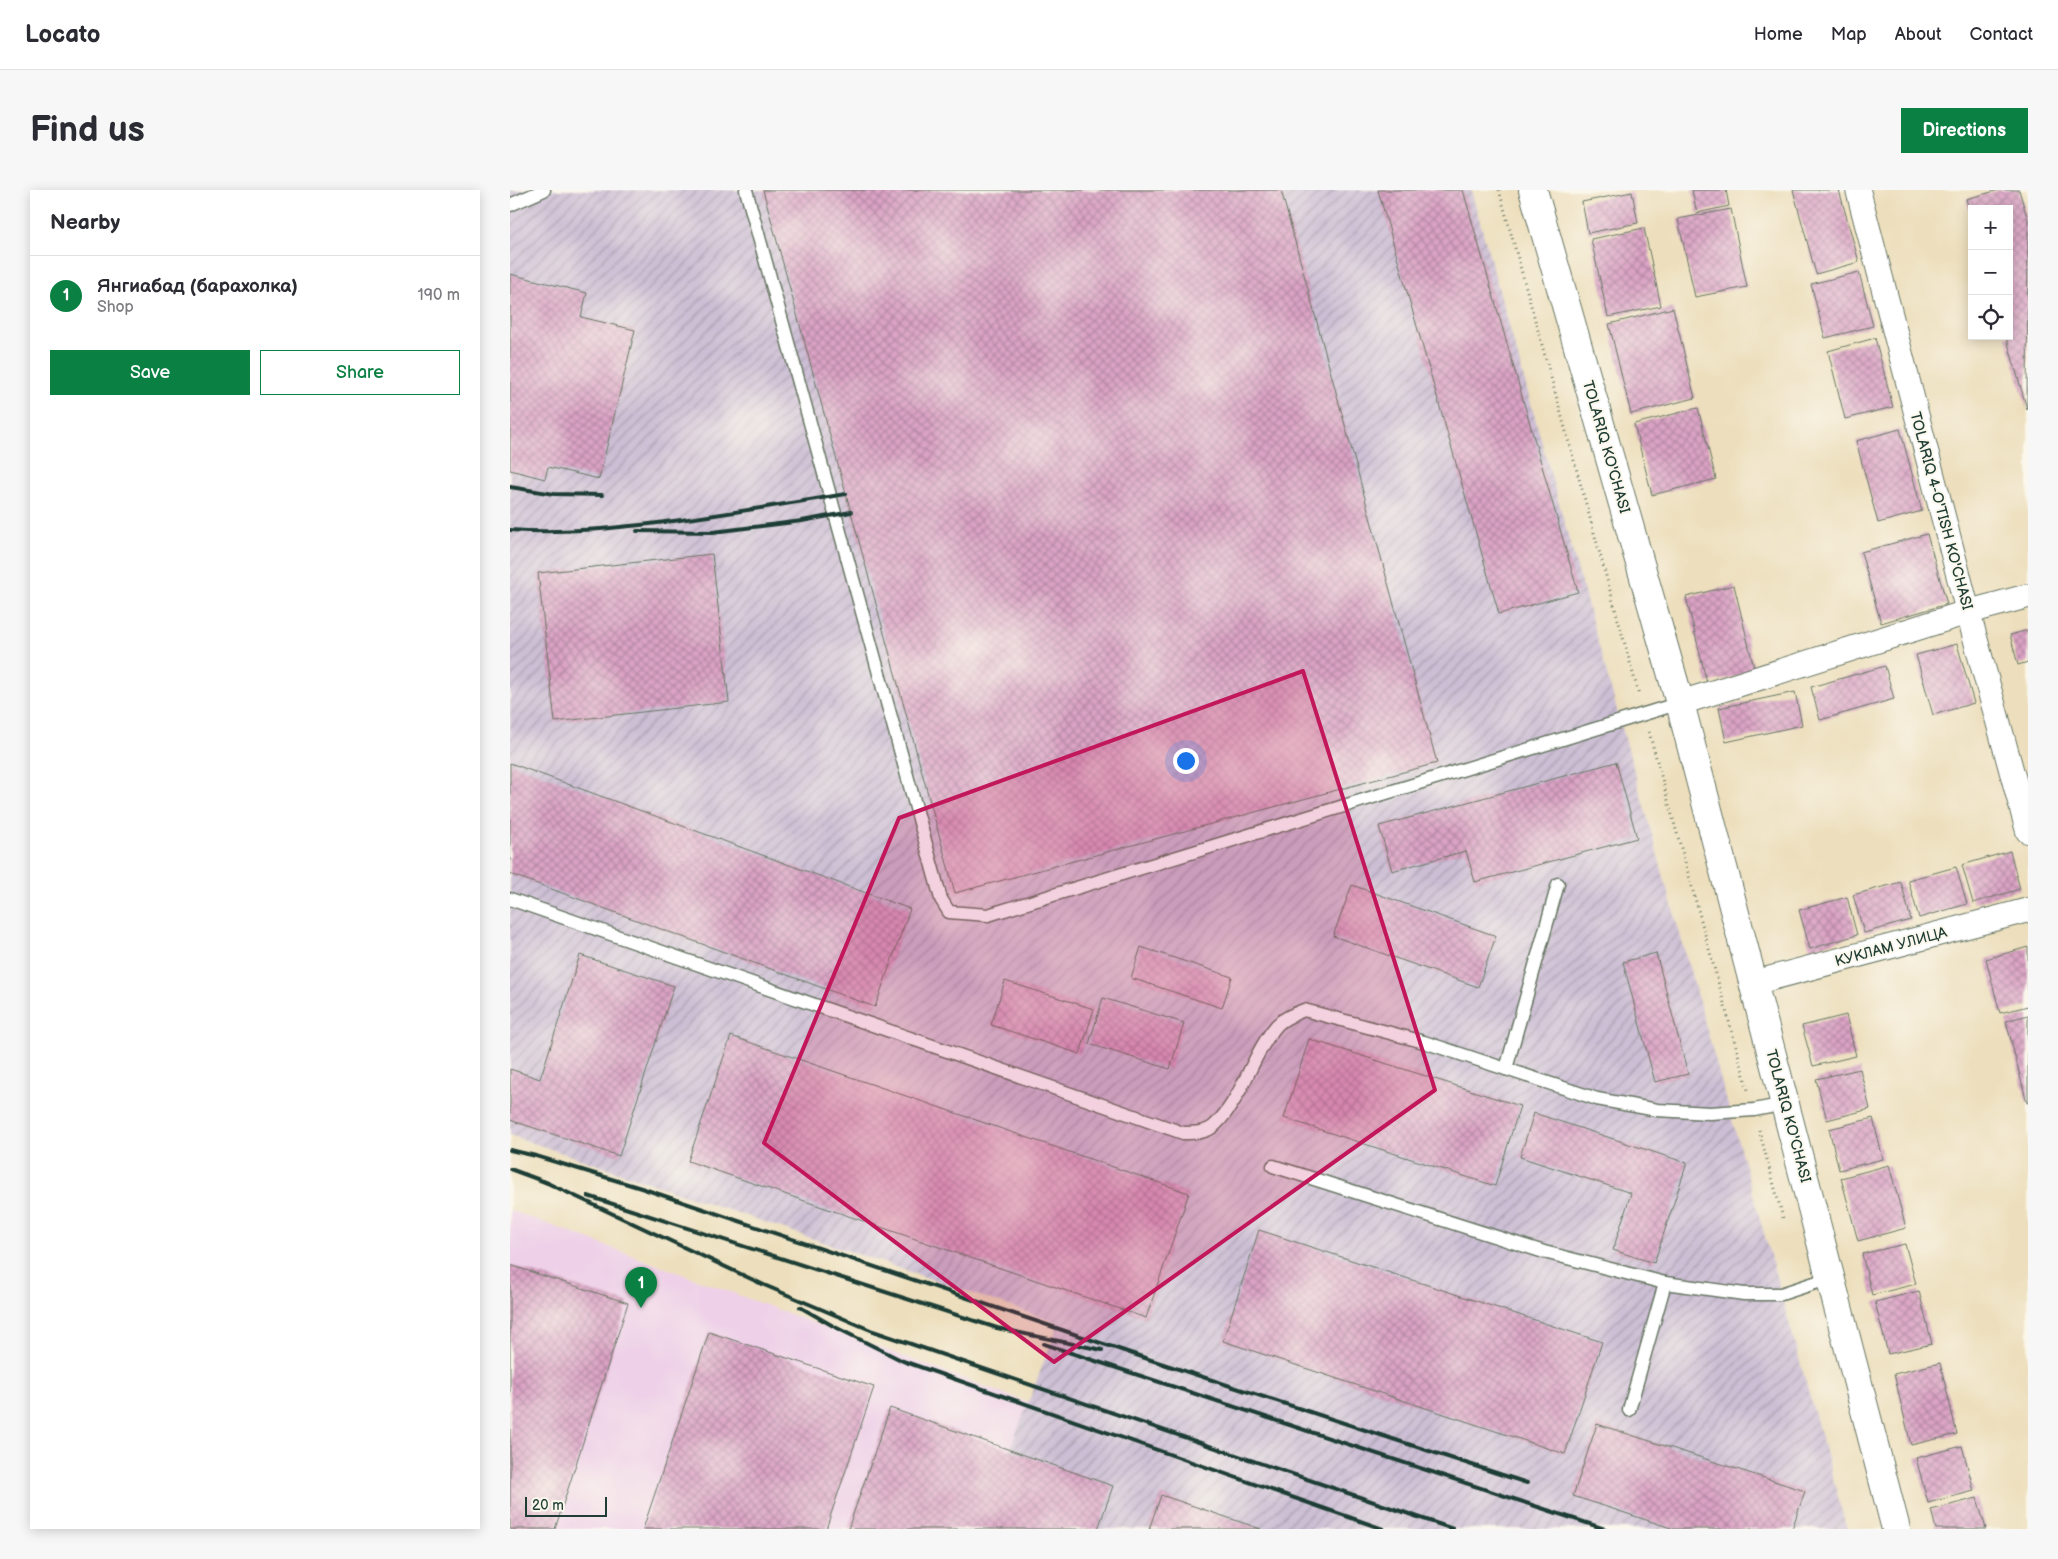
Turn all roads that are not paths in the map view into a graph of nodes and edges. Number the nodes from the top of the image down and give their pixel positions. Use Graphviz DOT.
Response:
graph roads {
  1 [pos="544,190"];
  2 [pos="746,190"];
  3 [pos="1533,190"];
  4 [pos="1858,190"];
  5 [pos="510,205"];
  6 [pos="2028,596"];
  7 [pos="1968,612"];
  8 [pos="1680,703"];
  9 [pos="2028,830"];
  10 [pos="1558,884"];
  11 [pos="510,899"];
  12 [pos="2028,910"];
  13 [pos="1753,983"];
  14 [pos="1506,1069"];
  15 [pos="1785,1104"];
  16 [pos="1273,1166"];
  17 [pos="1830,1278"];
  18 [pos="1665,1283"];
  19 [pos="1629,1410"];
  20 [pos="1896,1529"];
  1 -- 5 [label="lane"];
  2 -- 8 [label="lane"];
  3 -- 8 [label="street, TOLARIQ KO'CHASI"];
  4 -- 7 [label="street, TOLARIQ 4-O'TISH KO'CHASI"];
  6 -- 7 [label="street"];
  7 -- 8 [label="street"];
  7 -- 9 [label="street, TOLARIQ 4-O'TISH KO'CHASI"];
  8 -- 13 [label="street, TOLARIQ KO'CHASI"];
  10 -- 14 [label="lane"];
  11 -- 14 [label="lane"];
  12 -- 13 [label="street, КУКЛАМ УЛИЦА"];
  13 -- 15 [label="street, TOLARIQ KO'CHASI"];
  14 -- 15 [label="lane"];
  15 -- 17 [label="street, TOLARIQ KO'CHASI"];
  16 -- 18 [label="lane"];
  17 -- 18 [label="lane"];
  17 -- 20 [label="street, TOLARIQ KO'CHASI"];
  18 -- 19 [label="lane"];
}
